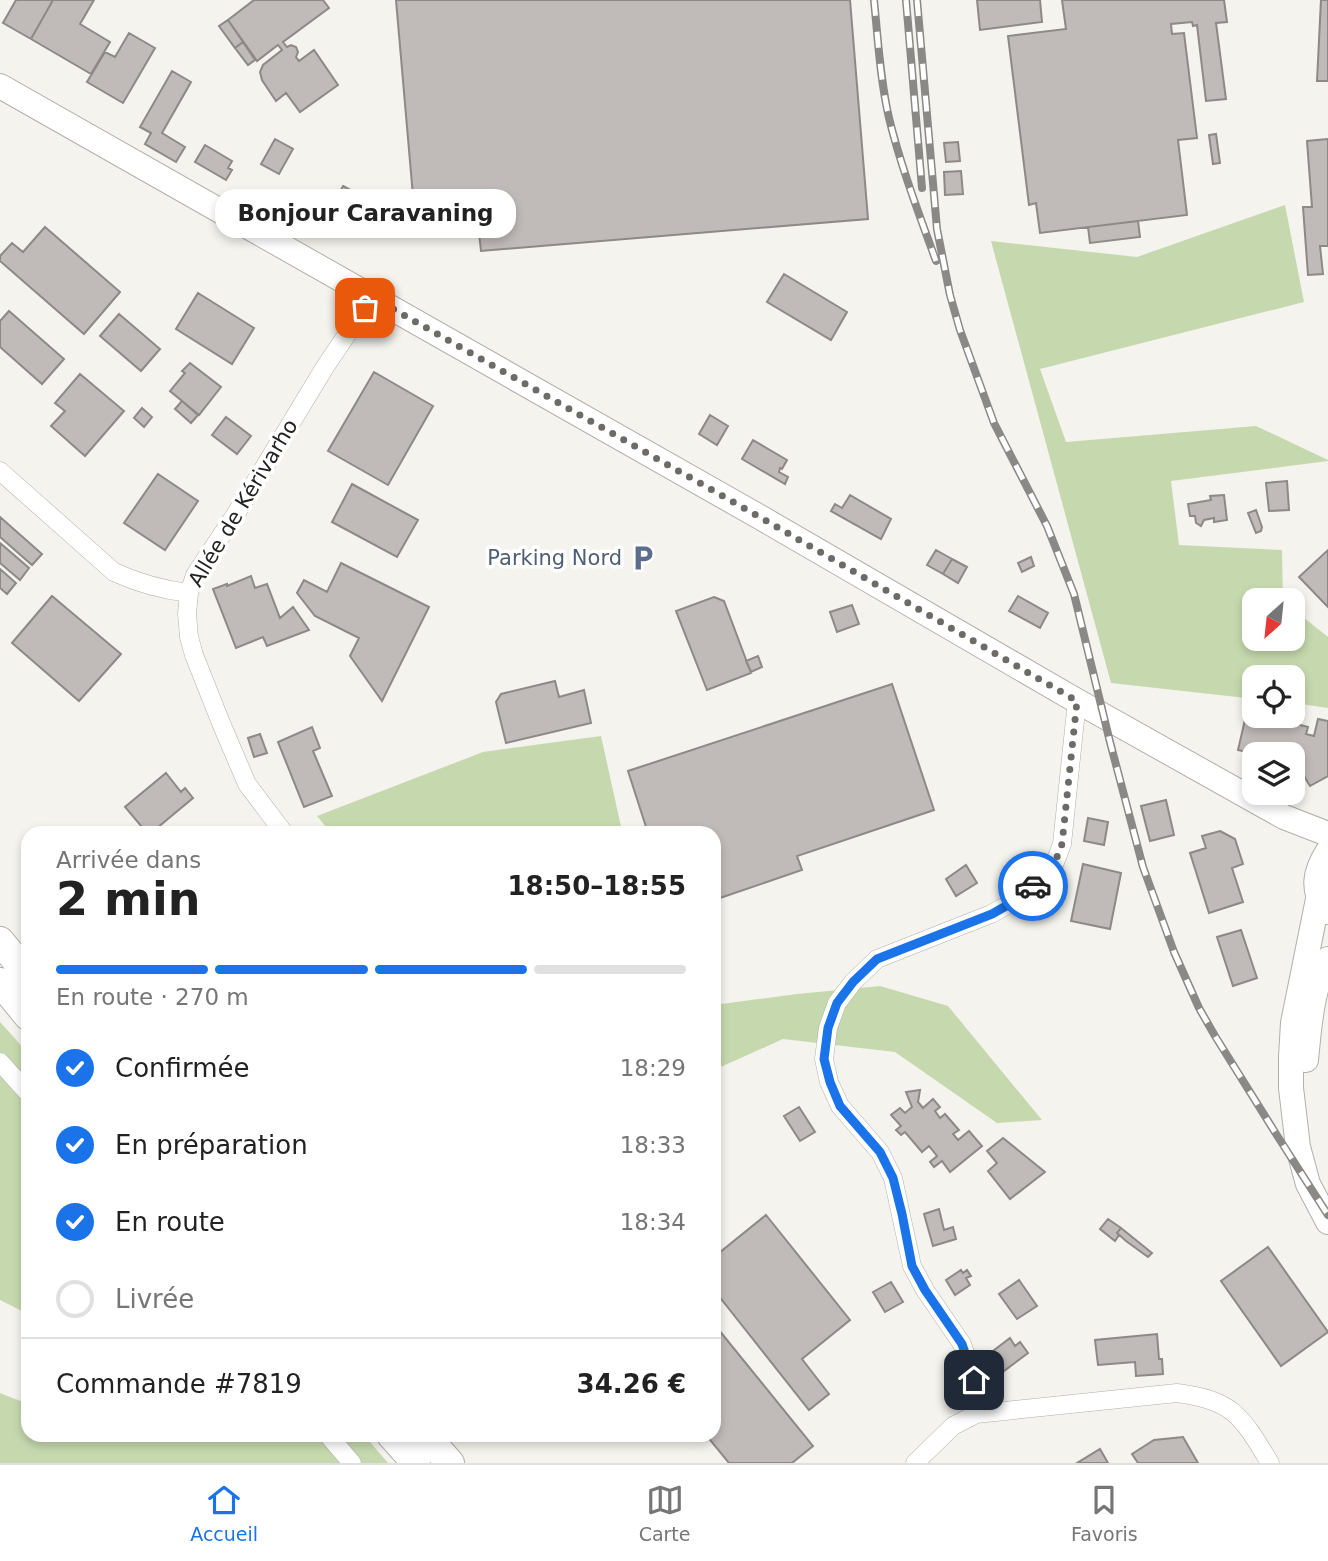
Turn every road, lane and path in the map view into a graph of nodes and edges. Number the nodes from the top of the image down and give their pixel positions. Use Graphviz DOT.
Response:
graph roads {
  1 [pos="0,86"];
  2 [pos="372,297"];
  3 [pos="0,471"];
  4 [pos="189,593"];
  5 [pos="1077,701"];
  6 [pos="1284,817"];
  7 [pos="279,826"];
  8 [pos="1328,834"];
  9 [pos="1324,858"];
  10 [pos="1323,907"];
  11 [pos="0,941"];
  12 [pos="1328,959"];
  13 [pos="21,966"];
  14 [pos="0,982"];
  15 [pos="21,1008"];
  16 [pos="0,1062"];
  17 [pos="21,1085"];
  18 [pos="1328,1190"];
  19 [pos="1328,1222"];
  20 [pos="976,1414"];
  21 [pos="334,1442"];
  22 [pos="397,1442"];
  23 [pos="431,1442"];
  24 [pos="352,1463"];
  25 [pos="416,1463"];
  26 [pos="450,1463"];
  27 [pos="915,1463"];
  28 [pos="1270,1463"];
  1 -- 2 [label="main road"];
  2 -- 4 [label="street, Allée de Kérivarho"];
  2 -- 5 [label="main road"];
  3 -- 4 [label="street"];
  4 -- 7 [label="street, Allée de Kérivarho"];
  5 -- 6 [label="main road"];
  5 -- 20 [label="street"];
  6 -- 8 [label="main road"];
  6 -- 9 [label="main road"];
  9 -- 10 [label="main road"];
  10 -- 19 [label="main road"];
  11 -- 13 [label="highway"];
  12 -- 18 [label="main road"];
  14 -- 15 [label="highway"];
  16 -- 17 [label="street"];
  20 -- 27 [label="street"];
  20 -- 28 [label="street"];
  21 -- 24 [label="street"];
  22 -- 25 [label="highway"];
  23 -- 26 [label="highway"];
}
